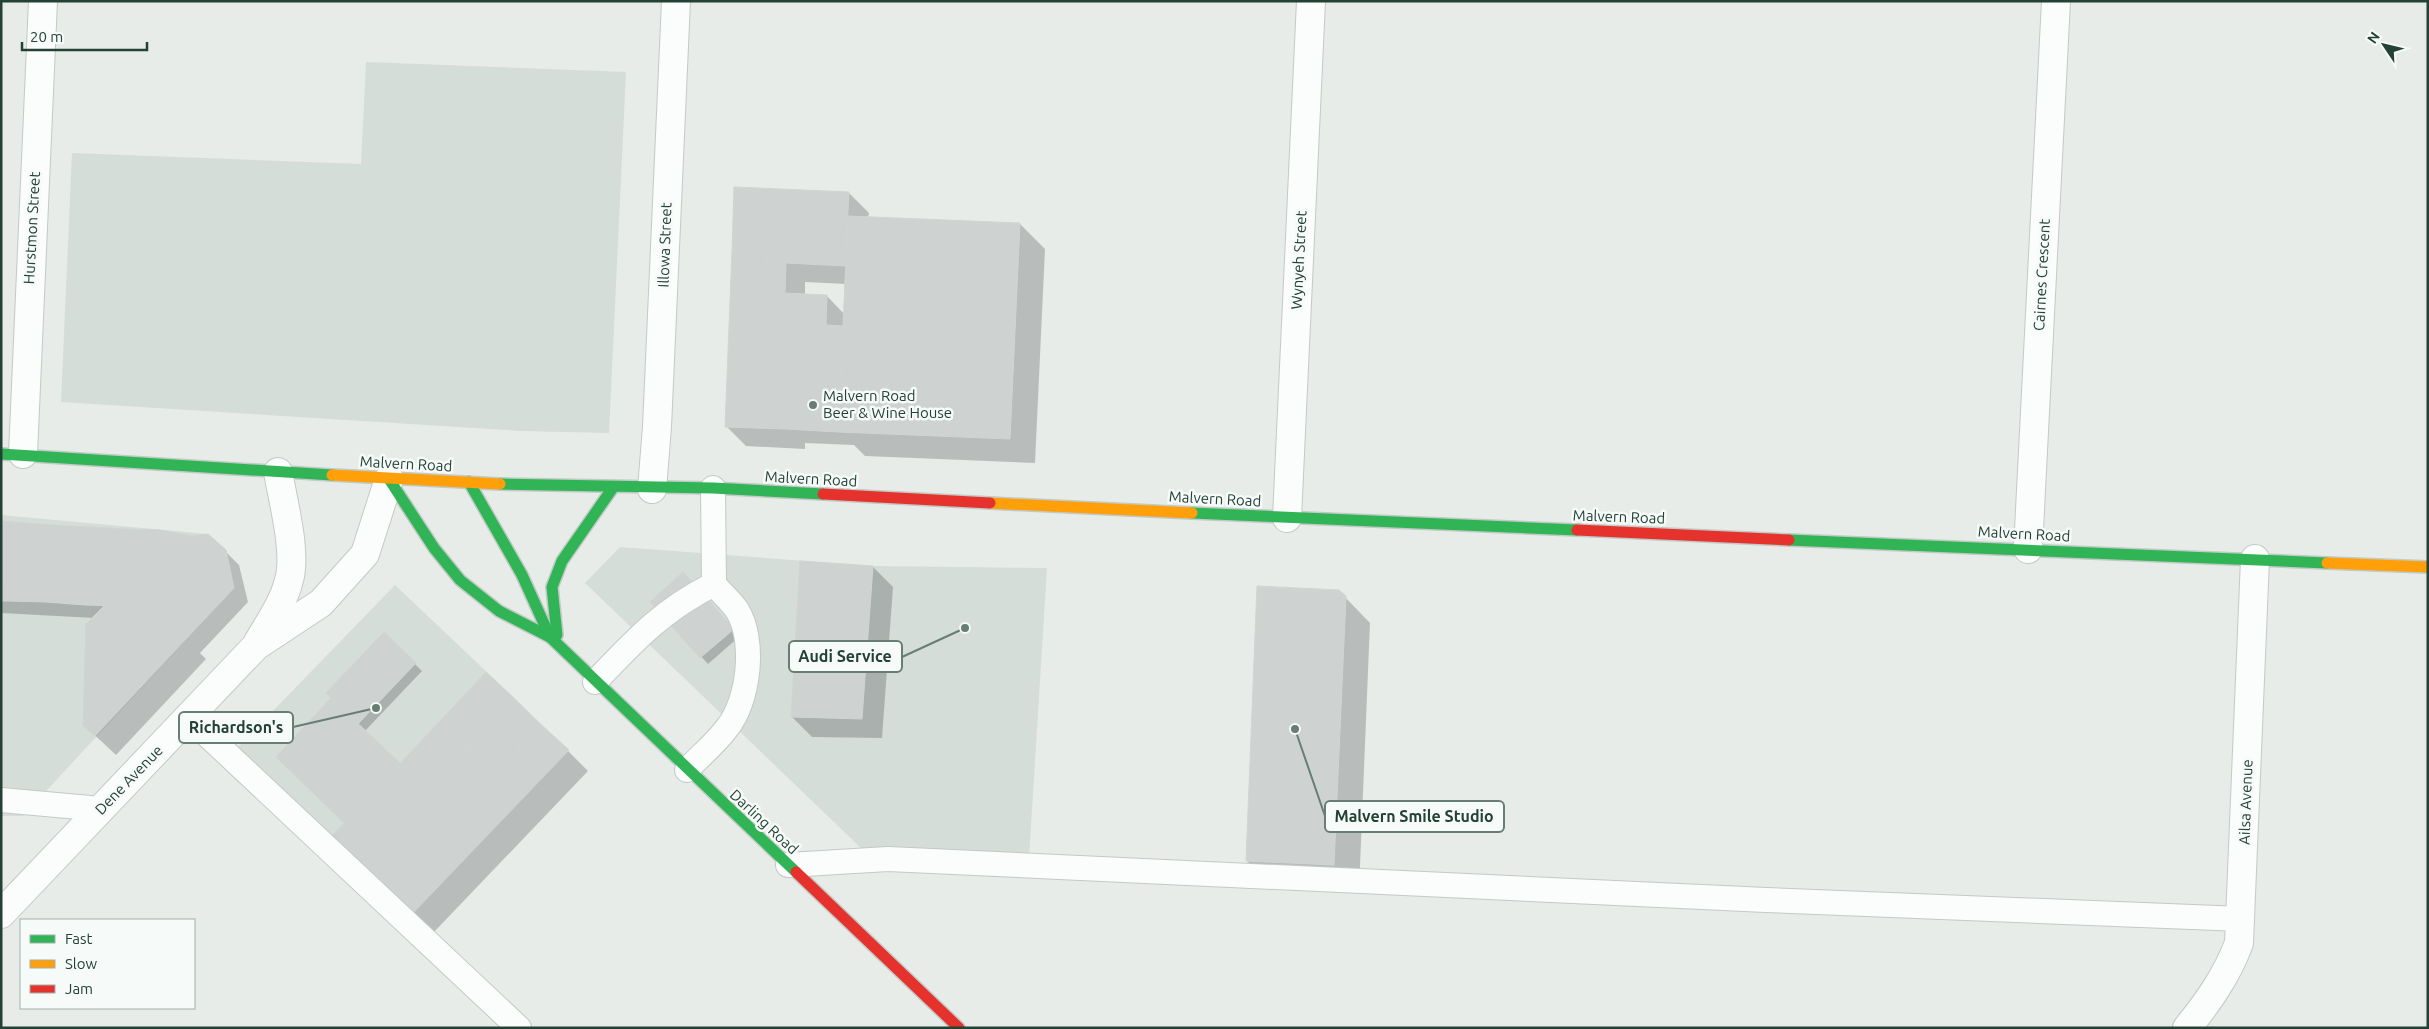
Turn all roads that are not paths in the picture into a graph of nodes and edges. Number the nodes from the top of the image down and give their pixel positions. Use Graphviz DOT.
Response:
graph roads {
  1 [pos="43,1"];
  2 [pos="676,1"];
  3 [pos="1312,1"];
  4 [pos="2056,1"];
  5 [pos="12,454"];
  6 [pos="278,472"];
  7 [pos="389,479"];
  8 [pos="469,482"];
  9 [pos="713,488"];
  10 [pos="612,489"];
  11 [pos="652,489"];
  12 [pos="1287,518"];
  13 [pos="2028,549"];
  14 [pos="2255,560"];
  15 [pos="2428,567"];
  16 [pos="714,584"];
  17 [pos="550,637"];
  18 [pos="256,646"];
  19 [pos="558,646"];
  20 [pos="595,682"];
  21 [pos="188,717"];
  22 [pos="687,770"];
  23 [pos="1,800"];
  24 [pos="101,809"];
  25 [pos="788,865"];
  26 [pos="1,914"];
  27 [pos="2242,918"];
  28 [pos="958,1027"];
  29 [pos="519,1028"];
  30 [pos="2187,1028"];
  1 -- 5 [label="street, Hurstmon Street"];
  2 -- 11 [label="street, Illowa Street"];
  3 -- 12 [label="street, Wynyeh Street"];
  4 -- 13 [label="street, Cairnes Crescent"];
  5 -- 6 [label="main road, Malvern Road"];
  6 -- 7 [label="main road, Malvern Road"];
  6 -- 18 [label="street, Dene Avenue"];
  7 -- 8 [label="main road, Malvern Road"];
  7 -- 17 [label="main road, Darling Road"];
  7 -- 18 [label="street, Dene Avenue"];
  8 -- 10 [label="main road, Malvern Road"];
  8 -- 17 [label="main road, Darling Road"];
  9 -- 11 [label="main road, Malvern Road"];
  9 -- 12 [label="main road, Malvern Road"];
  9 -- 16 [label="lane"];
  10 -- 11 [label="main road, Malvern Road"];
  10 -- 19 [label="main road"];
  12 -- 13 [label="main road, Malvern Road"];
  13 -- 14 [label="main road, Malvern Road"];
  14 -- 15 [label="main road, Malvern Road"];
  14 -- 27 [label="street, Ailsa Avenue"];
  16 -- 20 [label="lane"];
  16 -- 22 [label="lane"];
  17 -- 19 [label="main road, Darling Road"];
  18 -- 21 [label="street, Dene Avenue"];
  19 -- 20 [label="main road, Darling Road"];
  20 -- 22 [label="main road, Darling Road"];
  21 -- 24 [label="street, Dene Avenue"];
  21 -- 29 [label="lane"];
  22 -- 25 [label="main road, Darling Road"];
  23 -- 24 [label="lane"];
  24 -- 26 [label="street, Dene Avenue"];
  25 -- 27 [label="lane"];
  25 -- 28 [label="main road, Darling Road"];
  27 -- 30 [label="street, Ailsa Avenue"];
}
